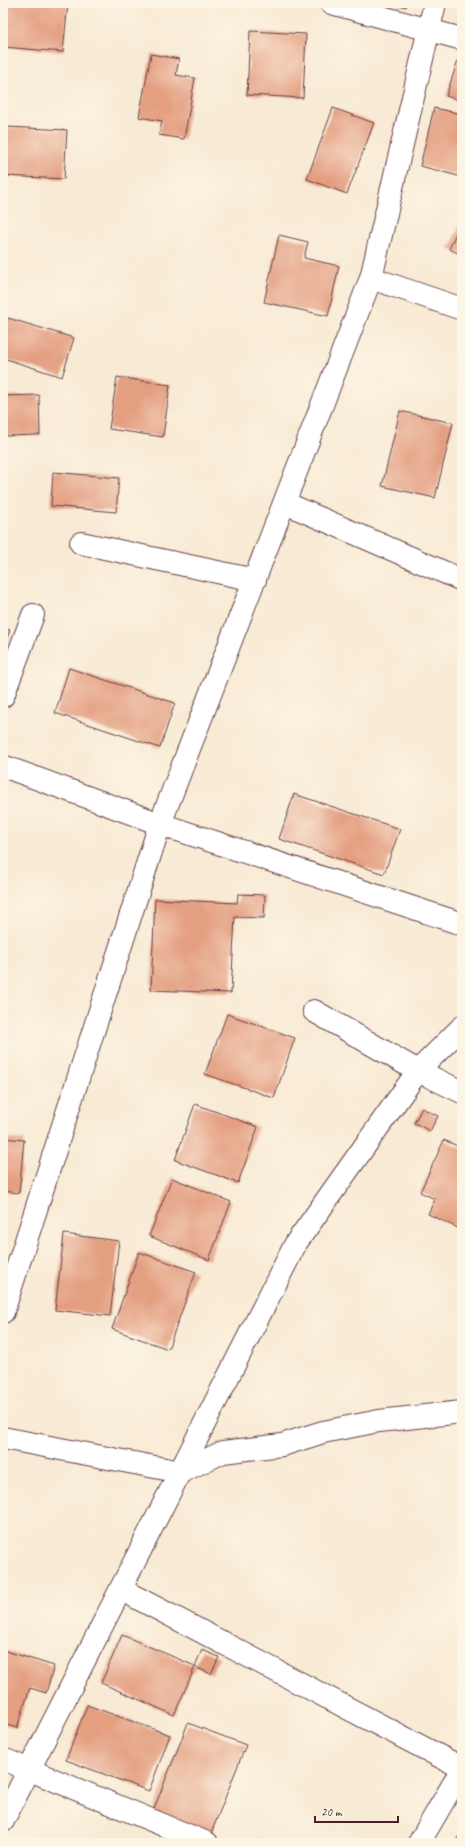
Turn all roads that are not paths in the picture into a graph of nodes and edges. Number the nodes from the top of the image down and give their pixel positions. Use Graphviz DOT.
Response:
graph roads {
  1 [pos="331,3"];
  2 [pos="435,3"];
  3 [pos="429,30"];
  4 [pos="462,39"];
  5 [pos="371,278"];
  6 [pos="462,309"];
  7 [pos="285,503"];
  8 [pos="81,543"];
  9 [pos="255,580"];
  10 [pos="462,580"];
  11 [pos="33,615"];
  12 [pos="3,696"];
  13 [pos="3,766"];
  14 [pos="160,824"];
  15 [pos="462,924"];
  16 [pos="314,1011"];
  17 [pos="462,1027"];
  18 [pos="418,1071"];
  19 [pos="462,1092"];
  20 [pos="3,1312"];
  21 [pos="462,1412"];
  22 [pos="3,1438"];
  23 [pos="180,1472"];
  24 [pos="122,1590"];
  25 [pos="3,1759"];
  26 [pos="462,1769"];
  27 [pos="29,1771"];
  28 [pos="3,1821"];
  29 [pos="207,1843"];
  30 [pos="419,1843"];
  1 -- 3 [label="street"];
  2 -- 3 [label="street"];
  3 -- 4 [label="street"];
  3 -- 5 [label="street"];
  5 -- 6 [label="street"];
  5 -- 7 [label="street"];
  7 -- 9 [label="street"];
  7 -- 10 [label="street"];
  8 -- 9 [label="street"];
  9 -- 14 [label="street"];
  11 -- 12 [label="street"];
  13 -- 14 [label="street"];
  14 -- 15 [label="street"];
  14 -- 20 [label="street"];
  16 -- 18 [label="street"];
  17 -- 18 [label="street"];
  18 -- 19 [label="street"];
  18 -- 23 [label="street"];
  21 -- 23 [label="street"];
  22 -- 23 [label="street"];
  23 -- 24 [label="street"];
  24 -- 26 [label="street"];
  24 -- 27 [label="street"];
  25 -- 27 [label="street"];
  26 -- 30 [label="street"];
  27 -- 28 [label="street"];
  27 -- 29 [label="street"];
}
